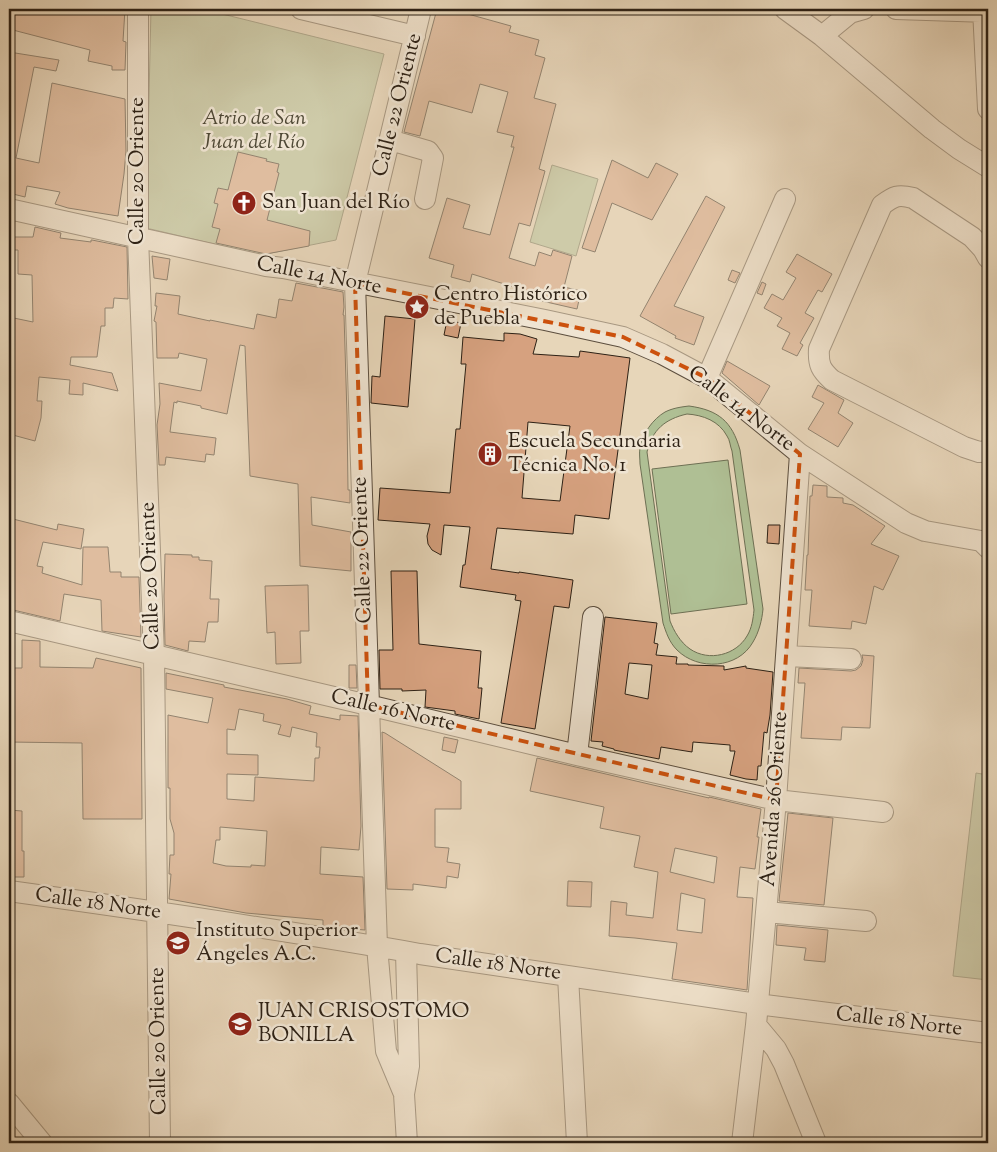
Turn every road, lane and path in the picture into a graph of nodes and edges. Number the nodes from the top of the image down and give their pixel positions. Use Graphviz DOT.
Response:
graph roads {
  1 [pos="138,9"];
  2 [pos="301,9"];
  3 [pos="421,9"];
  4 [pos="785,9"];
  5 [pos="864,9"];
  6 [pos="896,9"];
  7 [pos="985,11"];
  8 [pos="371,17"];
  9 [pos="415,36"];
  10 [pos="822,36"];
  11 [pos="988,109"];
  12 [pos="390,140"];
  13 [pos="988,166"];
  14 [pos="425,199"];
  15 [pos="785,200"];
  16 [pos="9,209"];
  17 [pos="138,237"];
  18 [pos="988,258"];
  19 [pos="355,283"];
  20 [pos="706,378"];
  21 [pos="988,451"];
  22 [pos="800,454"];
  23 [pos="986,543"];
  24 [pos="593,617"];
  25 [pos="9,621"];
  26 [pos="154,656"];
  27 [pos="786,656"];
  28 [pos="851,659"];
  29 [pos="368,705"];
  30 [pos="577,755"];
  31 [pos="776,800"];
  32 [pos="883,812"];
  33 [pos="9,891"];
  34 [pos="158,912"];
  35 [pos="766,912"];
  36 [pos="866,921"];
  37 [pos="376,946"];
  38 [pos="406,952"];
  39 [pos="568,976"];
  40 [pos="757,1004"];
  41 [pos="756,1024"];
  42 [pos="988,1033"];
  43 [pos="404,1094"];
  44 [pos="9,1103"];
  45 [pos="42,1143"];
  46 [pos="160,1143"];
  47 [pos="407,1143"];
  48 [pos="577,1143"];
  49 [pos="742,1143"];
  50 [pos="816,1143"];
  1 -- 17 [label="street, Calle 20 Oriente"];
  2 -- 8 [label="street"];
  3 -- 9 [label="street, Calle 22 Oriente"];
  4 -- 10 [label="street"];
  5 -- 10 [label="street"];
  6 -- 7 [label="street"];
  7 -- 11 [label="street"];
  8 -- 9 [label="street"];
  9 -- 12 [label="street, Calle 22 Oriente"];
  10 -- 13 [label="street"];
  12 -- 14 [label="street"];
  12 -- 19 [label="street, Calle 22 Oriente"];
  15 -- 20 [label="street"];
  16 -- 17 [label="street, Calle 14 Norte"];
  17 -- 19 [label="street, Calle 14 Norte"];
  17 -- 26 [label="street, Calle 20 Oriente"];
  18 -- 21 [label="street"];
  19 -- 20 [label="street, Calle 14 Norte"];
  19 -- 29 [label="street, Calle 22 Oriente"];
  20 -- 22 [label="street, Calle 14 Norte"];
  22 -- 23 [label="street, Calle 14 Norte"];
  22 -- 27 [label="street, Avenida 26 Oriente"];
  24 -- 30 [label="street"];
  25 -- 26 [label="street, Calle 16 Norte"];
  26 -- 29 [label="street, Calle 16 Norte"];
  26 -- 34 [label="street, Calle 20 Oriente"];
  27 -- 28 [label="street"];
  27 -- 31 [label="street, Avenida 26 Oriente"];
  29 -- 30 [label="street, Calle 16 Norte"];
  29 -- 37 [label="street, Calle 22 Oriente"];
  30 -- 31 [label="street, Calle 16 Norte"];
  31 -- 32 [label="street, Calle 16 Norte"];
  31 -- 35 [label="street, Avenida 26 Oriente"];
  33 -- 34 [label="street, Calle 18 Norte"];
  34 -- 37 [label="street, Calle 18 Norte"];
  34 -- 46 [label="street, Calle 20 Oriente"];
  35 -- 36 [label="street"];
  35 -- 40 [label="street, Avenida 26 Oriente"];
  37 -- 38 [label="street, Calle 18 Norte"];
  37 -- 43 [label="street, Calle 22 Oriente"];
  38 -- 39 [label="street, Calle 18 Norte"];
  38 -- 43 [label="street, Calle 22 Oriente"];
  39 -- 40 [label="street, Calle 18 Norte"];
  39 -- 48 [label="street"];
  40 -- 41 [label="street, Avenida 26 Oriente"];
  40 -- 42 [label="street, Calle 18 Norte"];
  41 -- 49 [label="street, Avenida 26 Oriente"];
  41 -- 50 [label="street"];
  43 -- 47 [label="street, Calle 22 Oriente"];
  44 -- 45 [label="street"];
}
